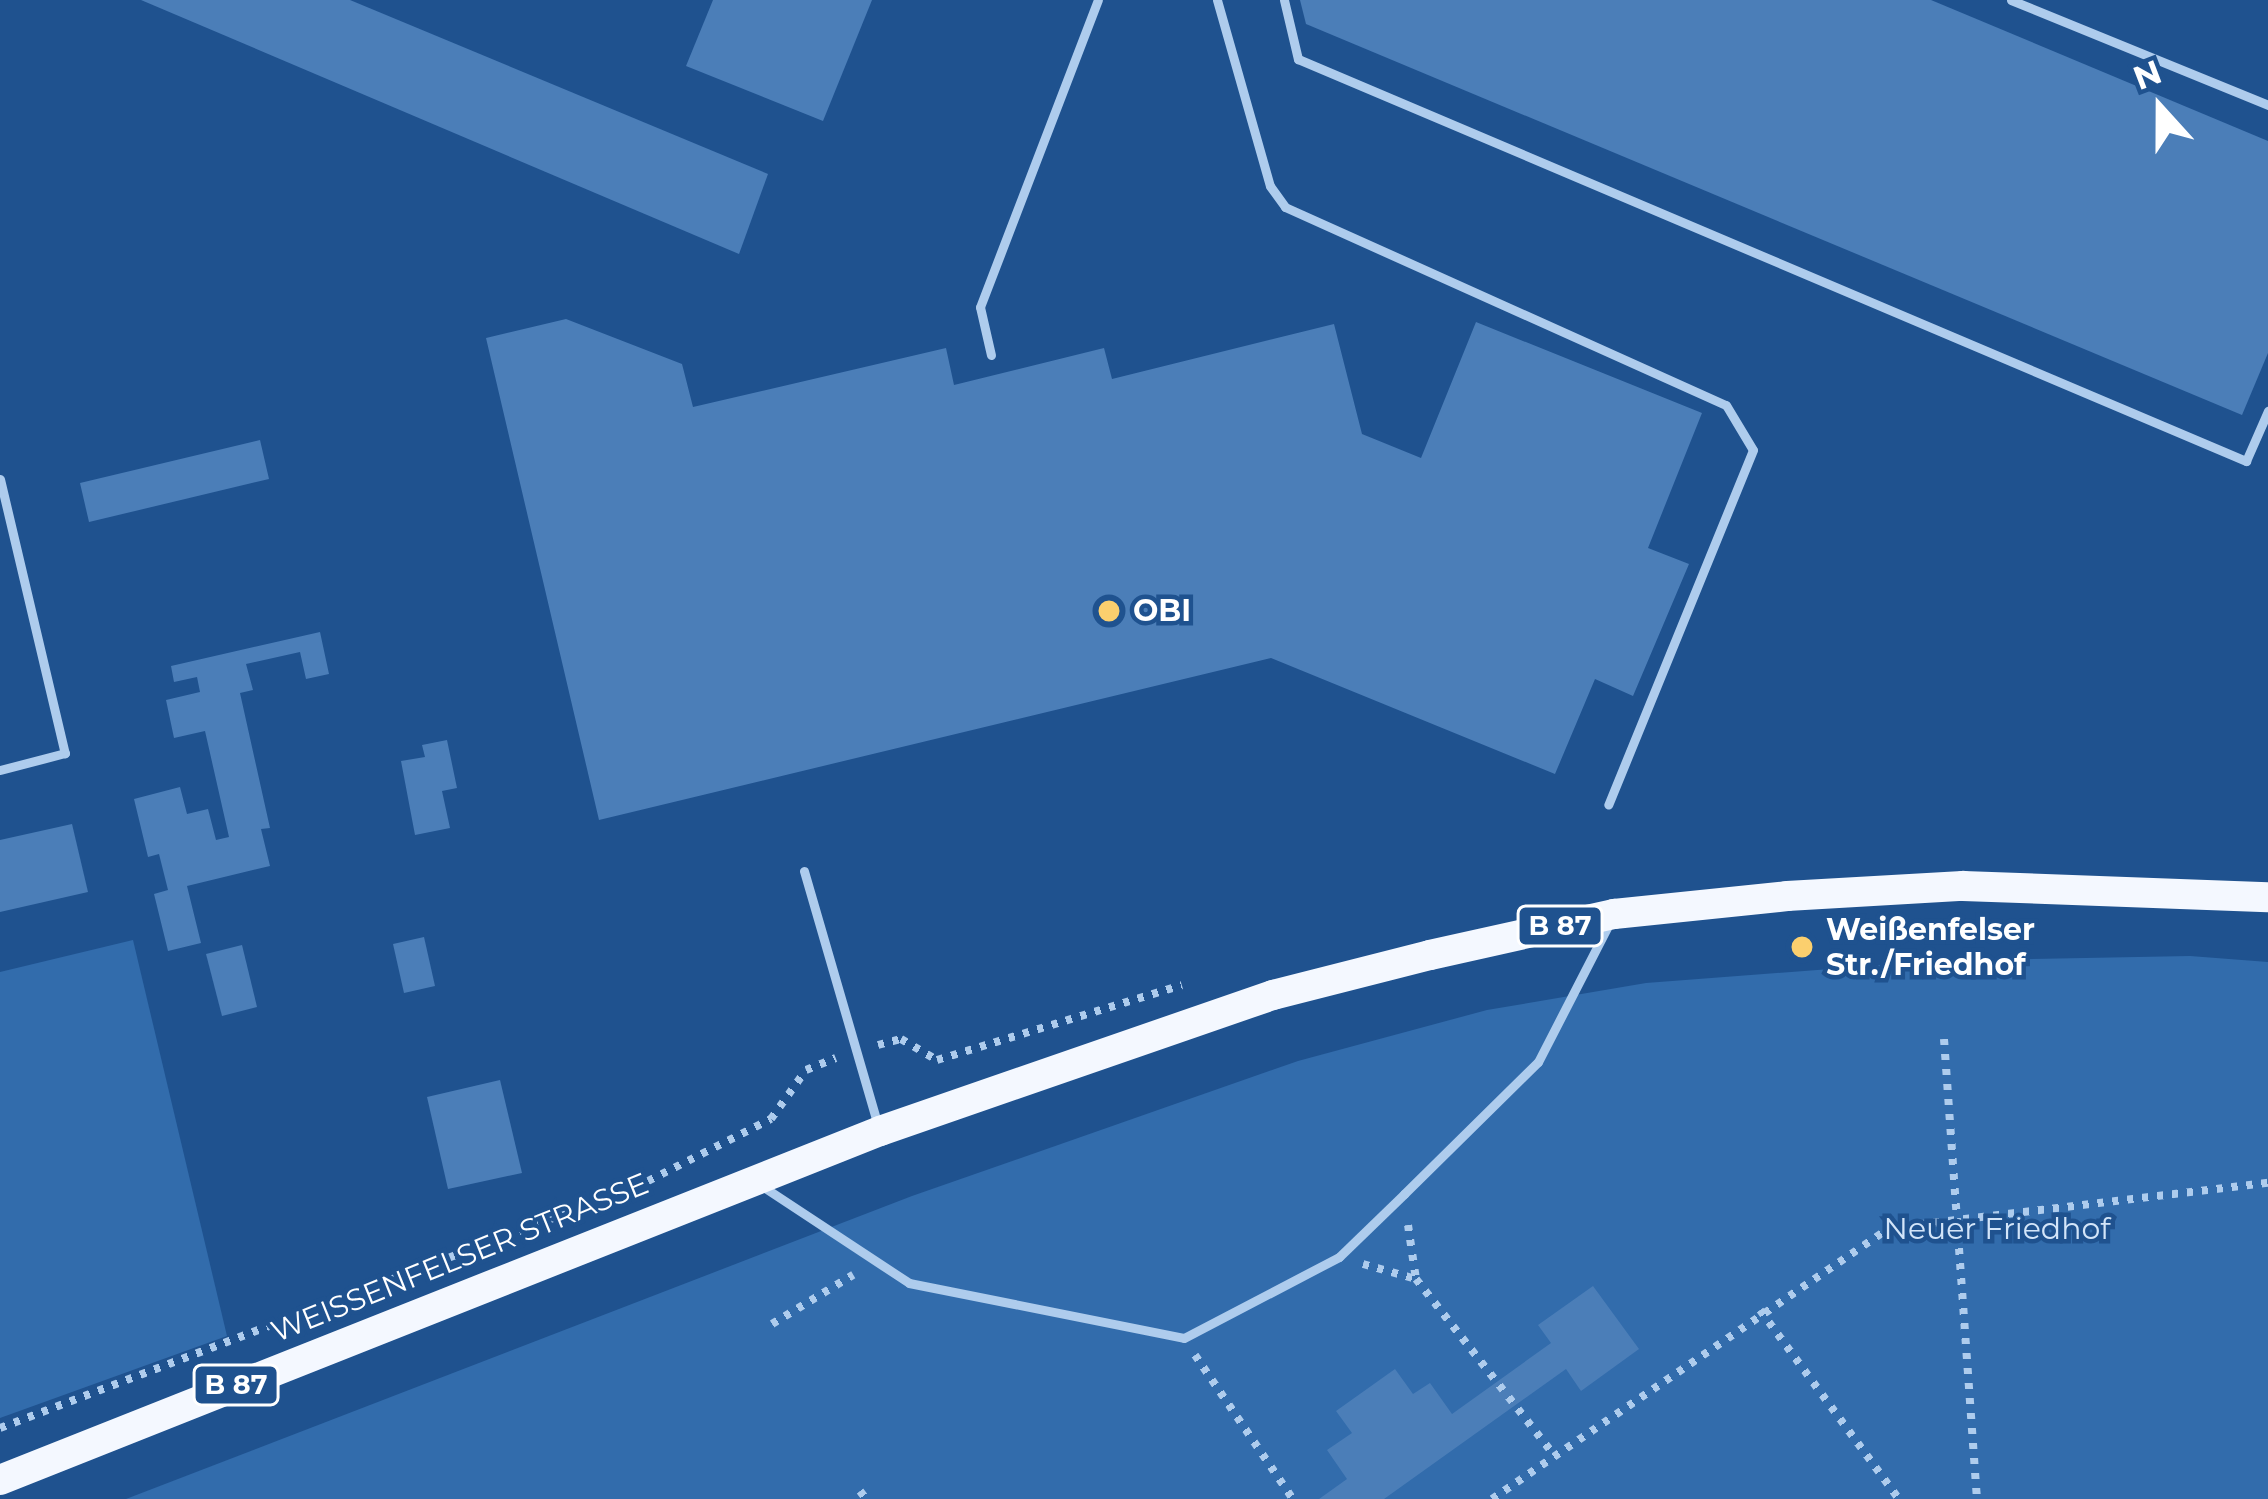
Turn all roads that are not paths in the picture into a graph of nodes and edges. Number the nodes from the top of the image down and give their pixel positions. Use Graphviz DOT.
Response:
graph roads {
  1 [pos="1098,0"];
  2 [pos="1217,0"];
  3 [pos="1284,0"];
  4 [pos="2011,0"];
  5 [pos="2268,105"];
  6 [pos="992,355"];
  7 [pos="2268,411"];
  8 [pos="0,479"];
  9 [pos="0,770"];
  10 [pos="1608,806"];
  11 [pos="804,871"];
  12 [pos="2268,897"];
  13 [pos="1614,914"];
  14 [pos="880,1131"];
  15 [pos="753,1180"];
  16 [pos="0,1480"];
  1 -- 6 [label="lane"];
  2 -- 10 [label="lane"];
  3 -- 7 [label="lane"];
  4 -- 5 [label="lane"];
  8 -- 9 [label="lane"];
  11 -- 14 [label="lane"];
  12 -- 13 [label="main road, B 87"];
  13 -- 14 [label="main road, B 87"];
  13 -- 15 [label="lane"];
  14 -- 15 [label="main road, WEISSENFELSER STRASSE / B 87"];
  15 -- 16 [label="main road, WEISSENFELSER STRASSE / B 87"];
}
